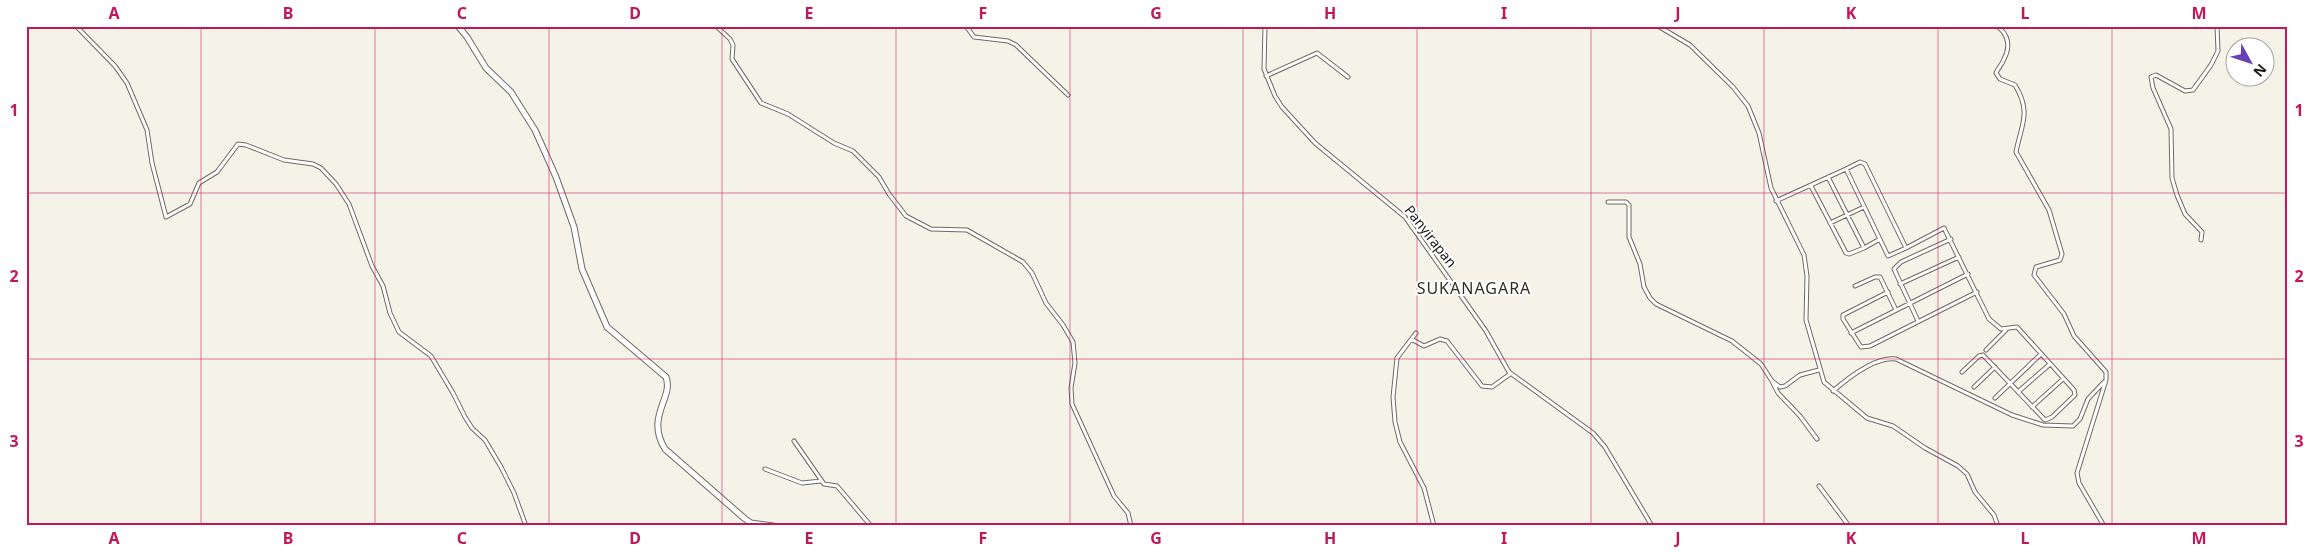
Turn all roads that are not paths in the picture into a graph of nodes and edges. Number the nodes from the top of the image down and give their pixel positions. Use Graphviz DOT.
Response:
graph roads {
  1 [pos="458,26"];
  2 [pos="716,26"];
  3 [pos="966,26"];
  4 [pos="1265,26"];
  5 [pos="1658,26"];
  6 [pos="1996,26"];
  7 [pos="2217,26"];
  8 [pos="77,27"];
  9 [pos="1266,76"];
  10 [pos="1348,77"];
  11 [pos="1068,95"];
  12 [pos="1846,169"];
  13 [pos="1828,177"];
  14 [pos="1811,186"];
  15 [pos="1776,201"];
  16 [pos="1608,202"];
  17 [pos="1864,207"];
  18 [pos="1847,215"];
  19 [pos="1830,223"];
  20 [pos="1880,239"];
  21 [pos="1951,239"];
  22 [pos="2200,240"];
  23 [pos="1864,248"];
  24 [pos="1906,248"];
  25 [pos="1959,257"];
  26 [pos="1968,274"];
  27 [pos="1900,284"];
  28 [pos="1855,286"];
  29 [pos="1888,292"];
  30 [pos="1977,292"];
  31 [pos="1909,303"];
  32 [pos="1896,310"];
  33 [pos="1918,321"];
  34 [pos="2006,330"];
  35 [pos="1416,333"];
  36 [pos="1851,333"];
  37 [pos="1410,341"];
  38 [pos="1986,350"];
  39 [pos="2041,354"];
  40 [pos="2050,364"];
  41 [pos="1995,367"];
  42 [pos="1819,370"];
  43 [pos="1962,372"];
  44 [pos="1510,374"];
  45 [pos="2063,379"];
  46 [pos="1772,380"];
  47 [pos="2105,381"];
  48 [pos="2010,384"];
  49 [pos="1974,387"];
  50 [pos="1833,391"];
  51 [pos="2018,392"];
  52 [pos="1995,398"];
  53 [pos="2032,407"];
  54 [pos="1817,439"];
  55 [pos="794,441"];
  56 [pos="765,469"];
  57 [pos="821,481"];
  58 [pos="1819,486"];
  59 [pos="526,526"];
  60 [pos="773,526"];
  61 [pos="871,526"];
  62 [pos="1131,526"];
  63 [pos="1434,526"];
  64 [pos="1652,526"];
  65 [pos="1849,526"];
  66 [pos="1998,526"];
  67 [pos="2104,526"];
  1 -- 60 [label="street"];
  2 -- 62 [label="street"];
  3 -- 11 [label="street"];
  4 -- 9 [label="street, Panyirapan"];
  5 -- 15 [label="street"];
  6 -- 47 [label="street"];
  7 -- 22 [label="street"];
  8 -- 59 [label="street"];
  9 -- 10 [label="street"];
  9 -- 44 [label="street, Panyirapan"];
  12 -- 13 [label="street"];
  12 -- 17 [label="street"];
  12 -- 24 [label="street"];
  13 -- 14 [label="street"];
  13 -- 18 [label="street"];
  14 -- 15 [label="street"];
  14 -- 19 [label="street"];
  15 -- 42 [label="street"];
  16 -- 46 [label="street"];
  17 -- 18 [label="street"];
  17 -- 20 [label="street"];
  18 -- 19 [label="street"];
  18 -- 23 [label="street"];
  19 -- 23 [label="street"];
  20 -- 23 [label="street"];
  20 -- 24 [label="street"];
  21 -- 24 [label="street"];
  21 -- 25 [label="street"];
  21 -- 27 [label="street"];
  25 -- 26 [label="street"];
  25 -- 27 [label="street"];
  26 -- 30 [label="street"];
  26 -- 31 [label="street"];
  27 -- 31 [label="street"];
  28 -- 29 [label="street"];
  29 -- 32 [label="street"];
  29 -- 36 [label="street"];
  30 -- 33 [label="street"];
  30 -- 34 [label="street"];
  31 -- 32 [label="street"];
  31 -- 33 [label="street"];
  32 -- 36 [label="street"];
  33 -- 36 [label="street"];
  34 -- 38 [label="street"];
  34 -- 39 [label="street"];
  35 -- 37 [label="street"];
  37 -- 44 [label="street"];
  37 -- 63 [label="street"];
  39 -- 40 [label="street"];
  39 -- 48 [label="street"];
  40 -- 45 [label="street"];
  40 -- 51 [label="street"];
  41 -- 43 [label="street"];
  41 -- 48 [label="street"];
  41 -- 49 [label="street"];
  42 -- 46 [label="street"];
  42 -- 50 [label="street"];
  44 -- 64 [label="street, Panyirapan"];
  45 -- 53 [label="street"];
  45 -- 53 [label="street"];
  46 -- 54 [label="street"];
  47 -- 50 [label="street"];
  47 -- 67 [label="street"];
  48 -- 51 [label="street"];
  48 -- 52 [label="street"];
  50 -- 66 [label="street"];
  51 -- 53 [label="street"];
  55 -- 57 [label="street"];
  56 -- 57 [label="street"];
  57 -- 61 [label="street"];
  58 -- 65 [label="street"];
}
